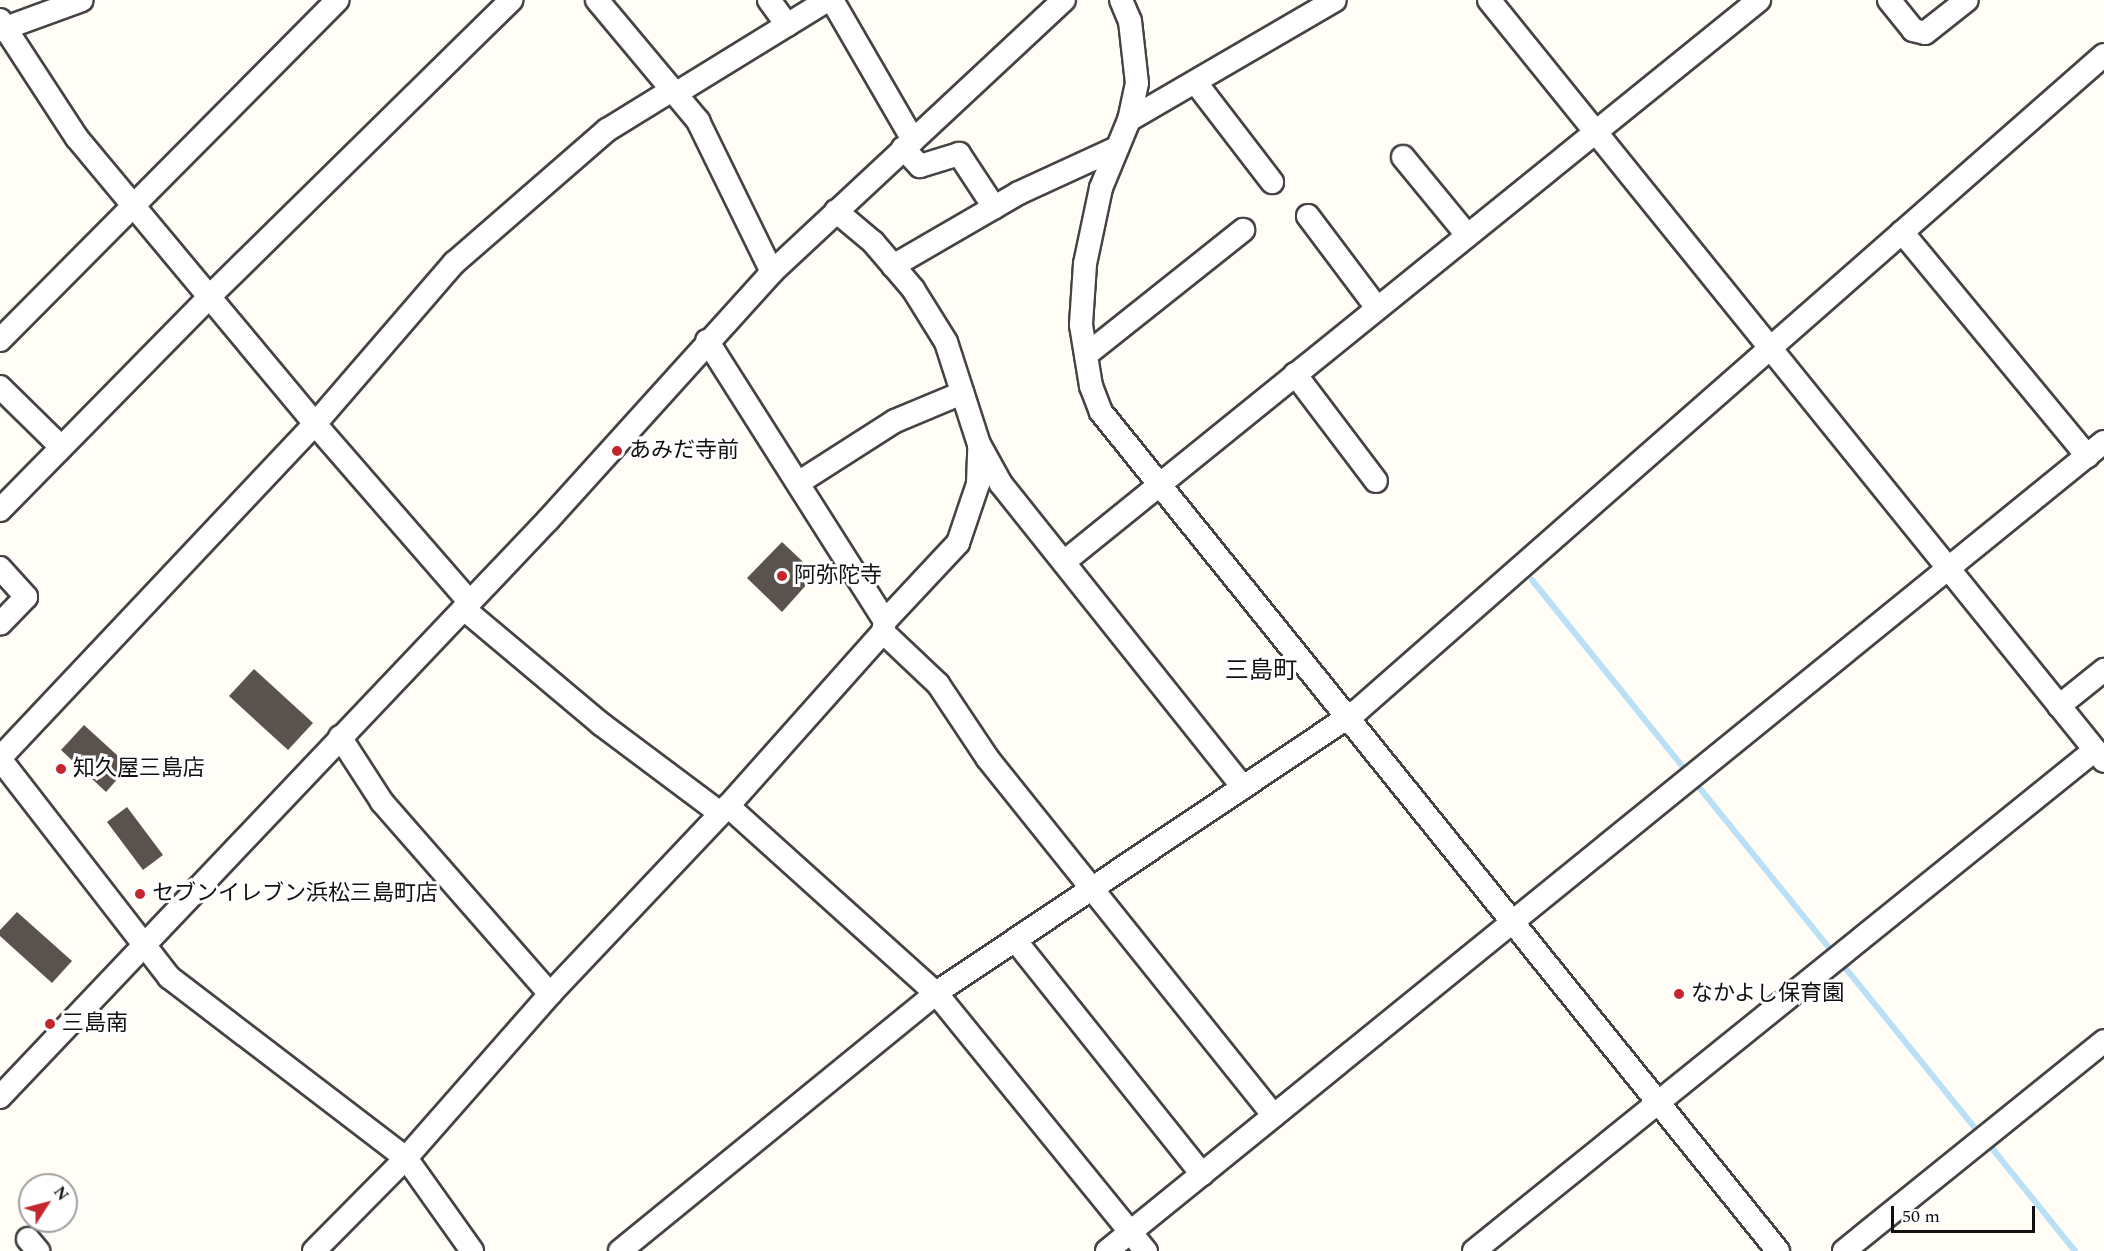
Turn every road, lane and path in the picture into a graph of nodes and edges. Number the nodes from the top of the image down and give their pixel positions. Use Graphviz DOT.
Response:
graph roads {
  1 [pos="82,0"];
  2 [pos="338,0"];
  3 [pos="511,0"];
  4 [pos="597,0"];
  5 [pos="769,0"];
  6 [pos="830,0"];
  7 [pos="1064,0"];
  8 [pos="1121,0"];
  9 [pos="1335,0"];
  10 [pos="1489,0"];
  11 [pos="1759,0"];
  12 [pos="1889,0"];
  13 [pos="1967,0"];
  14 [pos="787,25"];
  15 [pos="2,26"];
  16 [pos="2104,55"];
  17 [pos="1196,83"];
  18 [pos="673,92"];
  19 [pos="1129,120"];
  20 [pos="1596,132"];
  21 [pos="908,144"];
  22 [pos="1117,148"];
  23 [pos="1403,157"];
  24 [pos="1272,182"];
  25 [pos="133,206"];
  26 [pos="994,207"];
  27 [pos="836,211"];
  28 [pos="1308,216"];
  29 [pos="1243,230"];
  30 [pos="1902,232"];
  31 [pos="1467,235"];
  32 [pos="893,266"];
  33 [pos="772,272"];
  34 [pos="209,297"];
  35 [pos="1377,308"];
  36 [pos="0,340"];
  37 [pos="707,341"];
  38 [pos="1770,348"];
  39 [pos="1086,355"];
  40 [pos="1295,374"];
  41 [pos="0,387"];
  42 [pos="962,393"];
  43 [pos="315,424"];
  44 [pos="980,444"];
  45 [pos="61,447"];
  46 [pos="2095,449"];
  47 [pos="1376,481"];
  48 [pos="798,483"];
  49 [pos="1158,486"];
  50 [pos="0,510"];
  51 [pos="1064,562"];
  52 [pos="0,568"];
  53 [pos="1948,568"];
  54 [pos="467,605"];
  55 [pos="0,624"];
  56 [pos="884,626"];
  57 [pos="2104,670"];
  58 [pos="2059,706"];
  59 [pos="1346,718"];
  60 [pos="340,737"];
  61 [pos="2099,755"];
  62 [pos="0,759"];
  63 [pos="1243,787"];
  64 [pos="724,810"];
  65 [pos="1091,889"];
  66 [pos="1511,922"];
  67 [pos="1015,940"];
  68 [pos="143,943"];
  69 [pos="936,993"];
  70 [pos="550,994"];
  71 [pos="2104,1041"];
  72 [pos="0,1097"];
  73 [pos="1657,1102"];
  74 [pos="1274,1116"];
  75 [pos="406,1158"];
  76 [pos="1202,1174"];
  77 [pos="1131,1233"];
  78 [pos="314,1251"];
  79 [pos="472,1251"];
  80 [pos="620,1251"];
  81 [pos="1107,1251"];
  82 [pos="1146,1251"];
  83 [pos="1474,1251"];
  84 [pos="1778,1251"];
  85 [pos="1844,1251"];
  1 -- 15 [label="street"];
  2 -- 25 [label="street"];
  3 -- 34 [label="street"];
  4 -- 18 [label="street"];
  5 -- 14 [label="street"];
  6 -- 14 [label="street"];
  6 -- 21 [label="street"];
  7 -- 21 [label="street"];
  8 -- 19 [label="street"];
  9 -- 17 [label="street"];
  10 -- 20 [label="street"];
  11 -- 20 [label="street"];
  12 -- 13 [label="street"];
  14 -- 18 [label="street"];
  15 -- 25 [label="street"];
  16 -- 30 [label="street"];
  17 -- 19 [label="street"];
  17 -- 24 [label="street"];
  18 -- 33 [label="street"];
  18 -- 43 [label="street"];
  19 -- 22 [label="street"];
  20 -- 31 [label="street"];
  20 -- 38 [label="street"];
  21 -- 26 [label="street"];
  21 -- 27 [label="street"];
  22 -- 26 [label="street"];
  22 -- 39 [label="street"];
  23 -- 31 [label="street"];
  25 -- 34 [label="street"];
  25 -- 36 [label="street"];
  26 -- 32 [label="street"];
  27 -- 32 [label="street"];
  27 -- 33 [label="street"];
  28 -- 35 [label="street"];
  29 -- 39 [label="street"];
  30 -- 38 [label="street"];
  30 -- 46 [label="street"];
  31 -- 35 [label="street"];
  32 -- 42 [label="street"];
  33 -- 37 [label="street"];
  34 -- 43 [label="street"];
  34 -- 45 [label="street"];
  35 -- 40 [label="street"];
  37 -- 48 [label="street"];
  37 -- 54 [label="street"];
  38 -- 53 [label="street"];
  38 -- 59 [label="street"];
  39 -- 49 [label="street"];
  40 -- 47 [label="street"];
  40 -- 49 [label="street"];
  41 -- 45 [label="street"];
  42 -- 44 [label="street"];
  42 -- 48 [label="street"];
  43 -- 54 [label="street"];
  43 -- 62 [label="street"];
  44 -- 51 [label="street"];
  44 -- 56 [label="street"];
  45 -- 50 [label="street"];
  46 -- 53 [label="street"];
  48 -- 56 [label="street"];
  49 -- 51 [label="street"];
  49 -- 59 [label="street"];
  51 -- 63 [label="street"];
  52 -- 55 [label="street"];
  53 -- 58 [label="street"];
  53 -- 66 [label="street"];
  54 -- 60 [label="street"];
  54 -- 64 [label="street"];
  56 -- 64 [label="street"];
  56 -- 65 [label="street"];
  57 -- 58 [label="street"];
  58 -- 61 [label="street"];
  59 -- 63 [label="street"];
  59 -- 66 [label="street"];
  60 -- 68 [label="street"];
  60 -- 70 [label="street"];
  61 -- 73 [label="street"];
  62 -- 68 [label="street"];
  63 -- 65 [label="street"];
  64 -- 69 [label="street"];
  64 -- 70 [label="street"];
  65 -- 67 [label="street"];
  65 -- 74 [label="street"];
  66 -- 73 [label="street"];
  66 -- 74 [label="street"];
  67 -- 69 [label="street"];
  67 -- 76 [label="street"];
  68 -- 72 [label="street"];
  68 -- 75 [label="street"];
  69 -- 77 [label="street"];
  69 -- 80 [label="street"];
  70 -- 75 [label="street"];
  71 -- 85 [label="street"];
  73 -- 83 [label="street"];
  73 -- 84 [label="street"];
  74 -- 76 [label="street"];
  75 -- 78 [label="street"];
  75 -- 79 [label="street"];
  76 -- 77 [label="street"];
  77 -- 81 [label="street"];
  77 -- 82 [label="street"];
}
